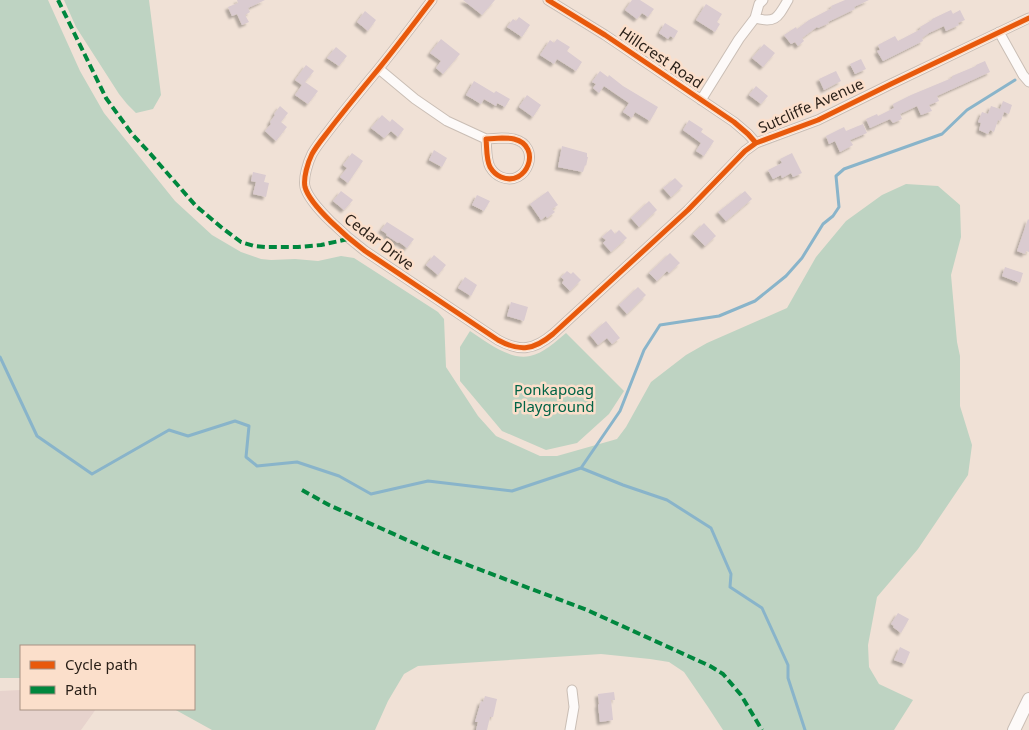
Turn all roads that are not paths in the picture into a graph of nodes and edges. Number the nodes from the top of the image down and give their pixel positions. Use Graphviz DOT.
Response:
graph roads {
  1 [pos="432,0"];
  2 [pos="548,0"];
  3 [pos="764,0"];
  4 [pos="788,0"];
  5 [pos="755,18"];
  6 [pos="1029,18"];
  7 [pos="999,32"];
  8 [pos="379,69"];
  9 [pos="1029,82"];
  10 [pos="701,100"];
  11 [pos="486,139"];
  12 [pos="756,144"];
  13 [pos="568,321"];
  14 [pos="572,690"];
  15 [pos="1029,699"];
  16 [pos="570,730"];
  17 [pos="1014,730"];
  1 -- 8 [label="street, Cedar Drive"];
  2 -- 10 [label="street, Hillcrest Road"];
  3 -- 5 [label="street"];
  4 -- 5 [label="street"];
  5 -- 10 [label="street"];
  6 -- 7 [label="street, Sutcliffe Avenue"];
  7 -- 9 [label="street"];
  7 -- 12 [label="street, Sutcliffe Avenue"];
  8 -- 11 [label="street"];
  8 -- 13 [label="street, Cedar Drive"];
  10 -- 12 [label="street, Hillcrest Road"];
  11 -- 11 [label="street"];
  12 -- 13 [label="street, Sutcliffe Avenue"];
  14 -- 16 [label="street"];
  15 -- 17 [label="main road"];
}
